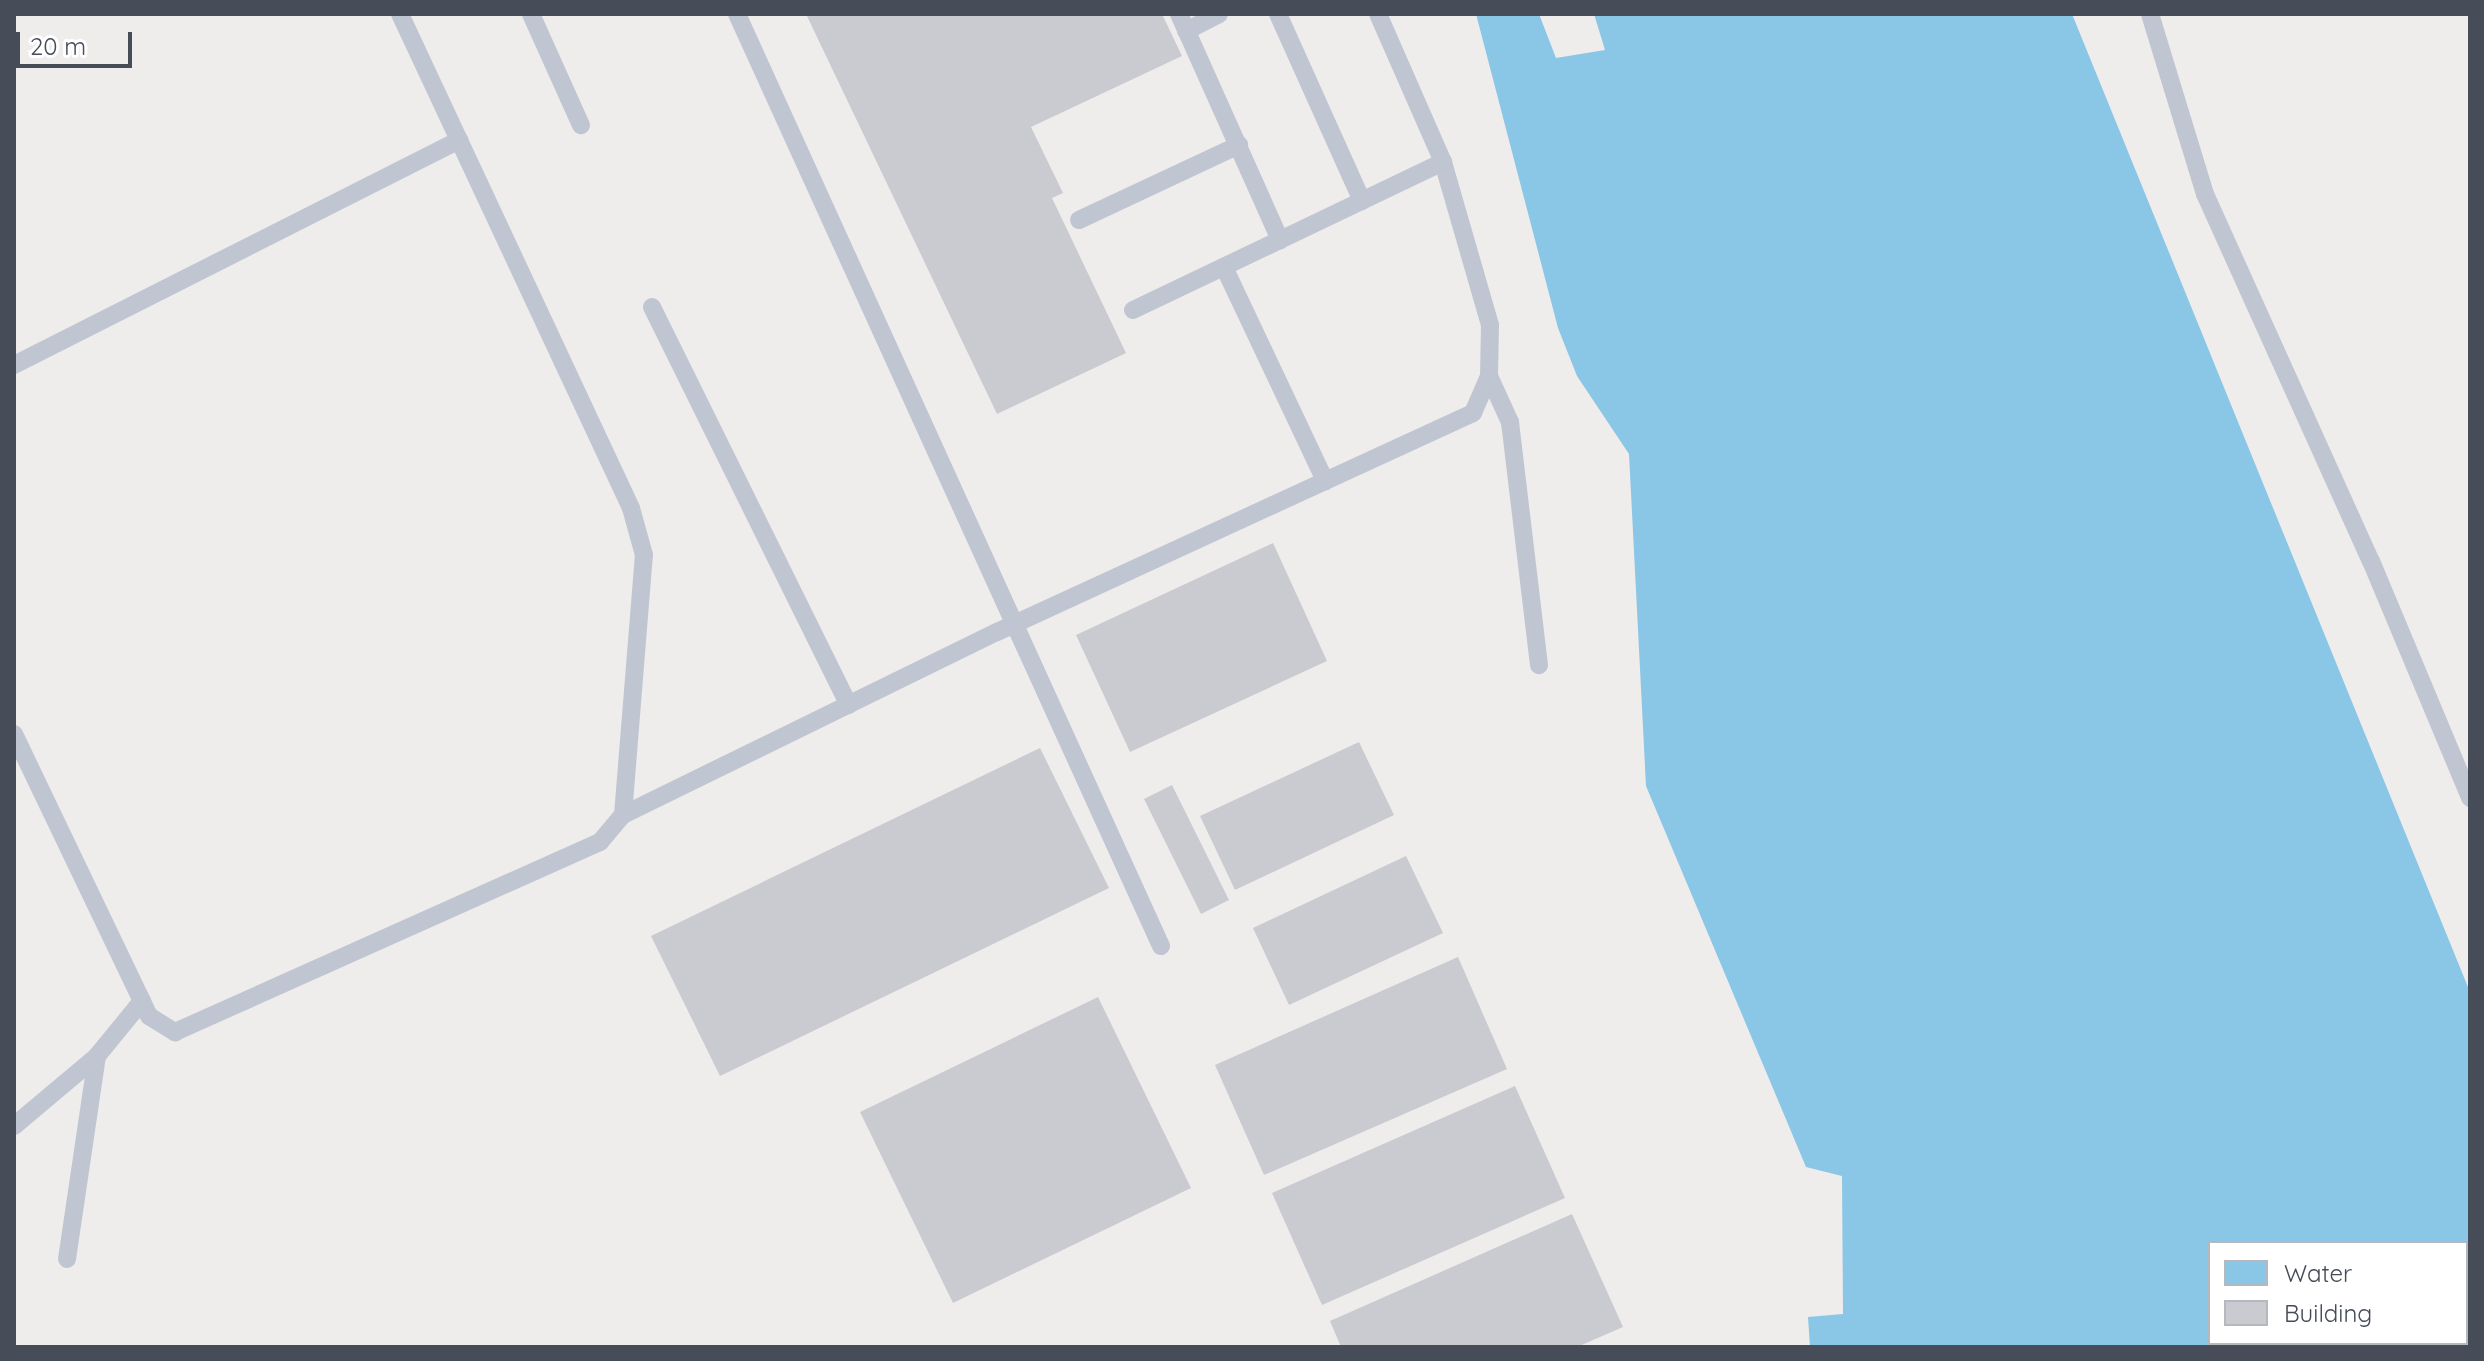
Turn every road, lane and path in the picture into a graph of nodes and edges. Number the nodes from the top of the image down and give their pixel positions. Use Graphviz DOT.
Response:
graph roads {
  1 [pos="400,14"];
  2 [pos="531,14"];
  3 [pos="737,14"];
  4 [pos="1219,14"];
  5 [pos="1278,14"];
  6 [pos="1378,14"];
  7 [pos="2150,14"];
  8 [pos="1182,22"];
  9 [pos="581,125"];
  10 [pos="459,140"];
  11 [pos="1239,145"];
  12 [pos="1443,162"];
  13 [pos="1362,201"];
  14 [pos="1079,220"];
  15 [pos="1280,240"];
  16 [pos="1224,267"];
  17 [pos="652,307"];
  18 [pos="1133,310"];
  19 [pos="14,365"];
  20 [pos="1489,376"];
  21 [pos="1325,481"];
  22 [pos="1017,623"];
  23 [pos="1539,665"];
  24 [pos="849,705"];
  25 [pos="14,734"];
  26 [pos="2470,798"];
  27 [pos="623,815"];
  28 [pos="1161,946"];
  29 [pos="142,1001"];
  30 [pos="97,1056"];
  31 [pos="14,1126"];
  32 [pos="67,1259"];
  1 -- 10 [label="lane"];
  2 -- 9 [label="lane"];
  3 -- 22 [label="lane"];
  4 -- 8 [label="lane"];
  5 -- 13 [label="lane"];
  6 -- 12 [label="lane"];
  7 -- 26 [label="lane"];
  8 -- 11 [label="lane"];
  10 -- 19 [label="lane"];
  10 -- 27 [label="lane"];
  11 -- 14 [label="lane"];
  11 -- 15 [label="lane"];
  12 -- 13 [label="lane"];
  12 -- 20 [label="lane"];
  13 -- 15 [label="lane"];
  15 -- 16 [label="lane"];
  16 -- 18 [label="lane"];
  16 -- 21 [label="lane"];
  17 -- 24 [label="lane"];
  20 -- 21 [label="lane"];
  20 -- 23 [label="lane"];
  21 -- 22 [label="lane"];
  22 -- 24 [label="lane"];
  22 -- 28 [label="lane"];
  24 -- 27 [label="lane"];
  25 -- 29 [label="lane"];
  27 -- 29 [label="lane"];
  29 -- 30 [label="lane"];
  30 -- 31 [label="lane"];
  30 -- 32 [label="lane"];
}
